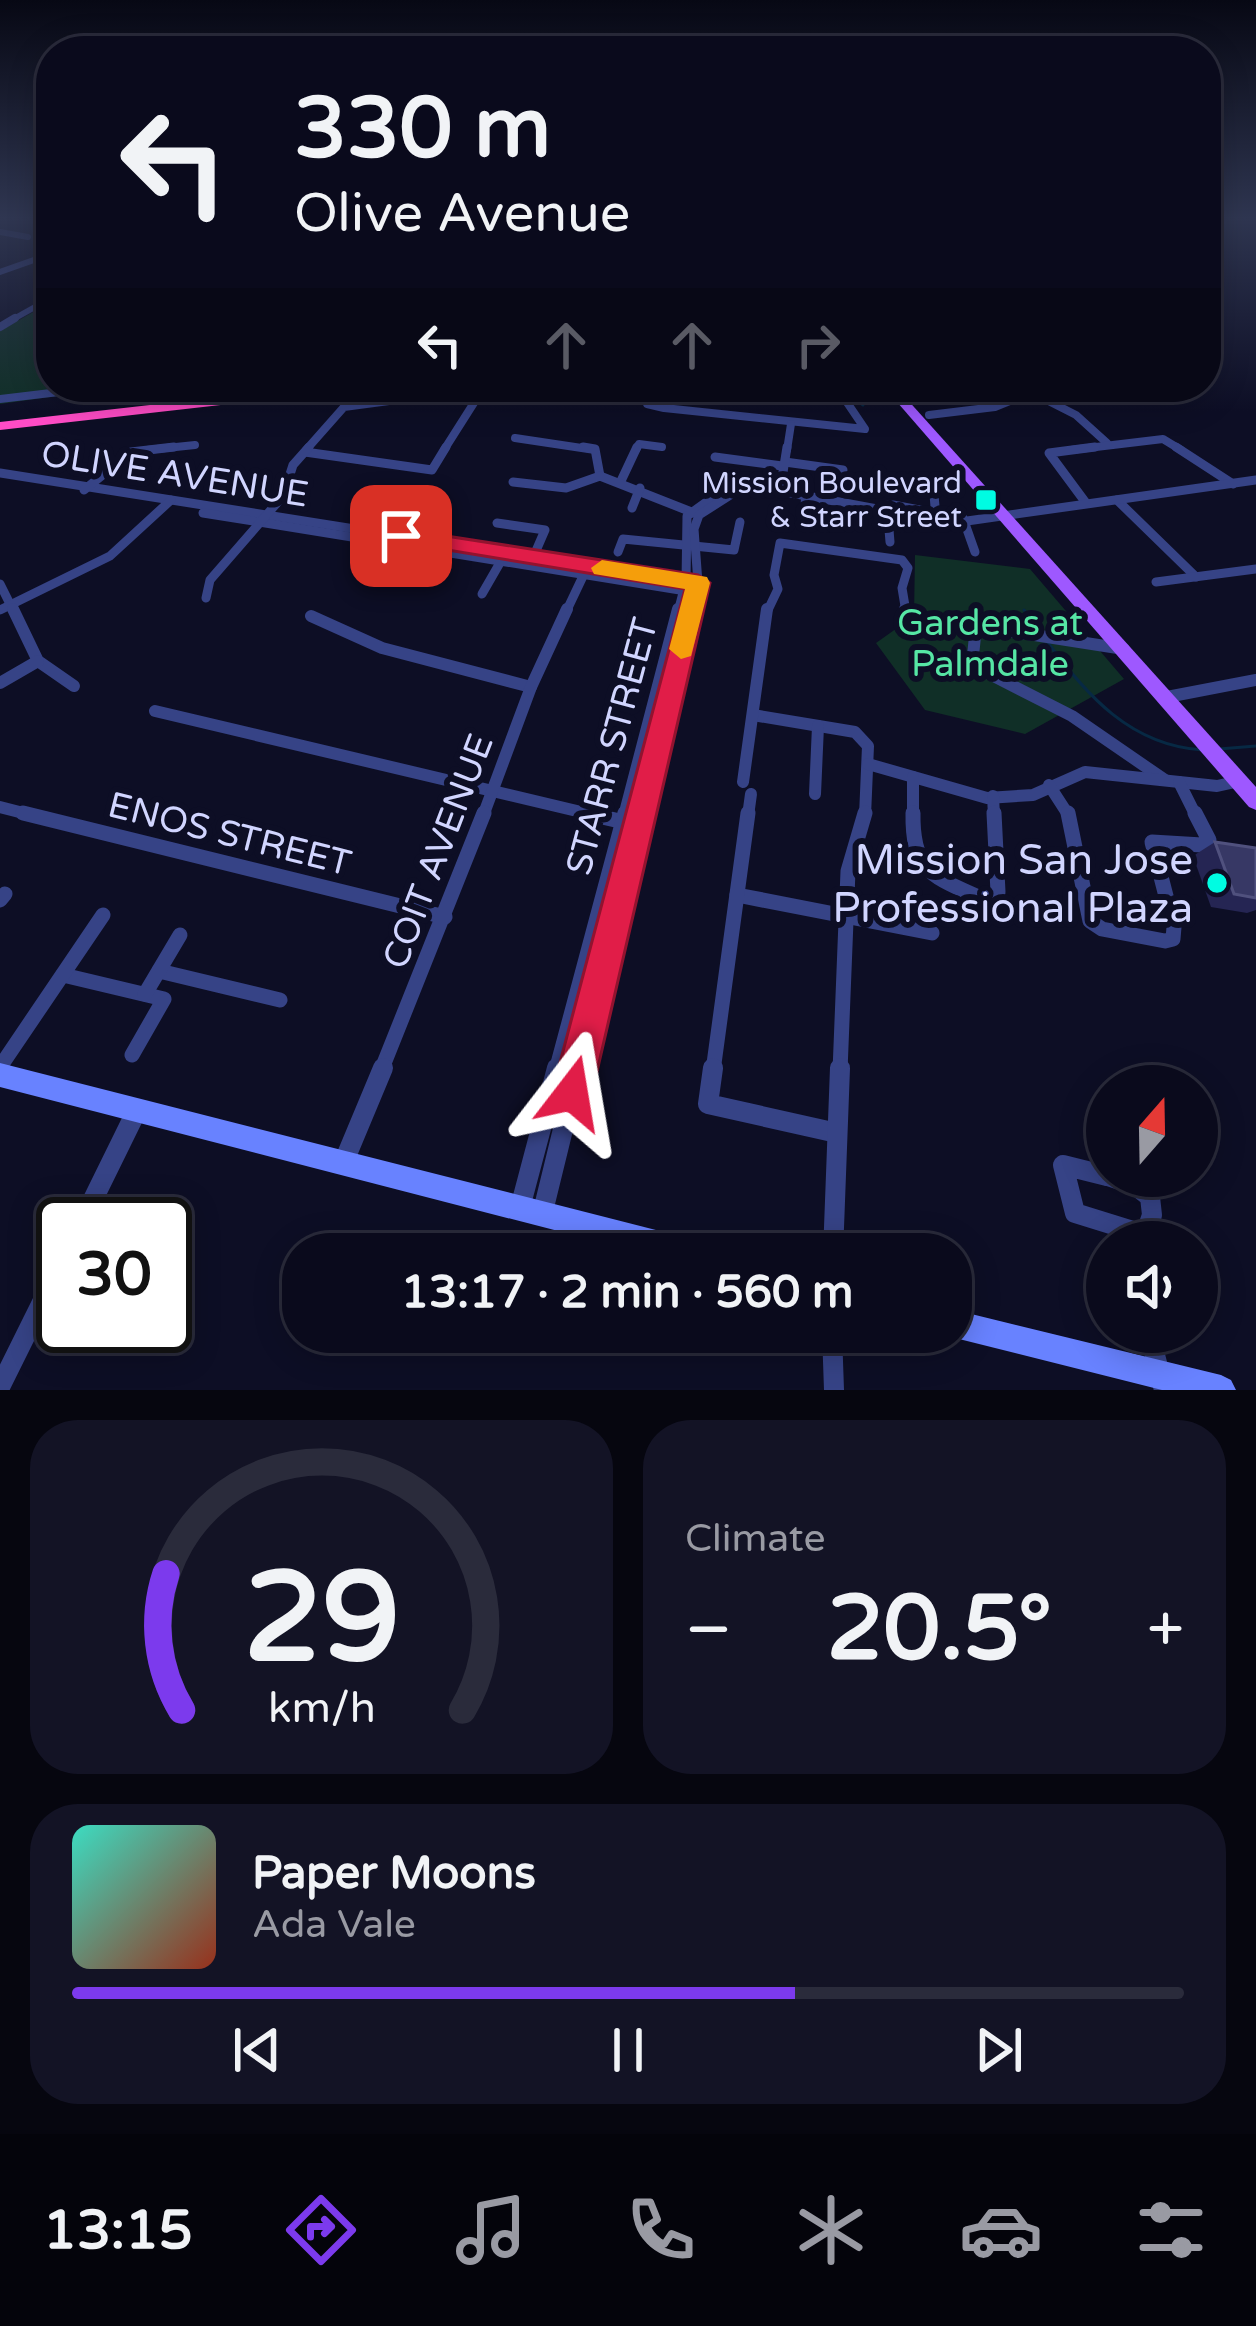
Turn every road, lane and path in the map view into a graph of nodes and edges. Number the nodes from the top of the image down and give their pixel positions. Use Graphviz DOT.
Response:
graph roads {
  1 [pos="36,306"];
  2 [pos="3,323"];
  3 [pos="36,394"];
  4 [pos="0,398"];
  5 [pos="102,402"];
  6 [pos="212,402"];
  7 [pos="365,402"];
  8 [pos="474,402"];
  9 [pos="646,402"];
  10 [pos="847,402"];
  11 [pos="904,402"];
  12 [pos="916,402"];
  13 [pos="1004,402"];
  14 [pos="1050,402"];
  15 [pos="0,413"];
  16 [pos="929,416"];
  17 [pos="791,424"];
  18 [pos="0,426"];
  19 [pos="515,437"];
  20 [pos="1108,443"];
  21 [pos="195,445"];
  22 [pos="662,447"];
  23 [pos="305,452"];
  24 [pos="715,457"];
  25 [pos="783,464"];
  26 [pos="843,470"];
  27 [pos="600,476"];
  28 [pos="0,477"];
  29 [pos="1256,480"];
  30 [pos="621,481"];
  31 [pos="513,482"];
  32 [pos="933,483"];
  33 [pos="1233,484"];
  34 [pos="640,488"];
  35 [pos="780,488"];
  36 [pos="84,490"];
  37 [pos="806,491"];
  38 [pos="1117,500"];
  39 [pos="1086,503"];
  40 [pos="168,504"];
  41 [pos="632,508"];
  42 [pos="887,508"];
  43 [pos="693,512"];
  44 [pos="1006,513"];
  45 [pos="936,517"];
  46 [pos="963,518"];
  47 [pos="265,519"];
  48 [pos="740,522"];
  49 [pos="497,523"];
  50 [pos="804,525"];
  51 [pos="890,542"];
  52 [pos="692,547"];
  53 [pos="618,552"];
  54 [pos="975,552"];
  55 [pos="501,562"];
  56 [pos="531,562"];
  57 [pos="1256,568"];
  58 [pos="586,571"];
  59 [pos="1196,577"];
  60 [pos="1156,583"];
  61 [pos="0,584"];
  62 [pos="691,587"];
  63 [pos="482,594"];
  64 [pos="206,598"];
  65 [pos="4,608"];
  66 [pos="310,616"];
  67 [pos="976,627"];
  68 [pos="1125,649"];
  69 [pos="38,661"];
  70 [pos="1256,680"];
  71 [pos="0,683"];
  72 [pos="74,686"];
  73 [pos="531,687"];
  74 [pos="1167,697"];
  75 [pos="155,711"];
  76 [pos="753,715"];
  77 [pos="818,726"];
  78 [pos="868,764"];
  79 [pos="1230,773"];
  80 [pos="913,777"];
  81 [pos="1173,782"];
  82 [pos="1049,785"];
  83 [pos="494,790"];
  84 [pos="814,794"];
  85 [pos="993,796"];
  86 [pos="1256,801"];
  87 [pos="0,807"];
  88 [pos="1256,814"];
  89 [pos="621,821"];
  90 [pos="637,825"];
  91 [pos="737,896"];
  92 [pos="103,915"];
  93 [pos="445,917"];
  94 [pos="845,918"];
  95 [pos="932,933"];
  96 [pos="180,935"];
  97 [pos="159,971"];
  98 [pos="63,975"];
  99 [pos="145,994"];
  100 [pos="280,1000"];
  101 [pos="132,1055"];
  102 [pos="0,1071"];
  103 [pos="137,1110"];
  104 [pos="837,1133"];
  105 [pos="345,1160"];
  106 [pos="1086,1171"];
  107 [pos="94,1197"];
  108 [pos="532,1208"];
  109 [pos="1101,1221"];
  110 [pos="623,1233"];
  111 [pos="833,1233"];
  112 [pos="36,1314"];
  113 [pos="972,1328"];
  114 [pos="833,1353"];
  115 [pos="1155,1353"];
  116 [pos="1163,1383"];
  117 [pos="0,1387"];
  118 [pos="834,1390"];
  119 [pos="1221,1390"];
  1 -- 2 [label="street"];
  3 -- 4 [label="street"];
  5 -- 15 [label="highway"];
  6 -- 18 [label="highway"];
  7 -- 23 [label="street"];
  8 -- 23 [label="street"];
  9 -- 17 [label="street"];
  10 -- 17 [label="street"];
  11 -- 44 [label="main road"];
  12 -- 16 [label="main road"];
  13 -- 16 [label="street"];
  14 -- 20 [label="street"];
  16 -- 44 [label="main road"];
  17 -- 25 [label="street"];
  19 -- 27 [label="street"];
  20 -- 33 [label="street"];
  20 -- 39 [label="street"];
  21 -- 36 [label="street"];
  22 -- 30 [label="street"];
  23 -- 47 [label="street"];
  24 -- 25 [label="street"];
  25 -- 26 [label="street"];
  25 -- 35 [label="street"];
  27 -- 30 [label="street"];
  27 -- 31 [label="street"];
  28 -- 36 [label="street, OLIVE AVENUE"];
  29 -- 33 [label="street"];
  30 -- 34 [label="street"];
  32 -- 45 [label="street"];
  33 -- 38 [label="street"];
  34 -- 41 [label="street"];
  34 -- 43 [label="street"];
  35 -- 37 [label="street"];
  35 -- 43 [label="street"];
  36 -- 40 [label="street, OLIVE AVENUE"];
  37 -- 42 [label="street"];
  37 -- 50 [label="street"];
  38 -- 39 [label="street"];
  38 -- 59 [label="street"];
  39 -- 44 [label="street"];
  40 -- 47 [label="street, OLIVE AVENUE"];
  40 -- 65 [label="street"];
  42 -- 45 [label="street"];
  42 -- 51 [label="street"];
  43 -- 52 [label="street, STARR STREET"];
  44 -- 46 [label="street"];
  44 -- 68 [label="main road"];
  45 -- 46 [label="street"];
  46 -- 54 [label="street"];
  47 -- 55 [label="street, OLIVE AVENUE"];
  47 -- 56 [label="street, OLIVE AVENUE"];
  47 -- 64 [label="street"];
  48 -- 52 [label="street"];
  49 -- 56 [label="street"];
  52 -- 53 [label="street"];
  52 -- 62 [label="street, STARR STREET"];
  55 -- 56 [label="street, OLIVE AVENUE"];
  55 -- 63 [label="street"];
  56 -- 58 [label="street, OLIVE AVENUE"];
  57 -- 59 [label="street"];
  58 -- 62 [label="street, OLIVE AVENUE"];
  58 -- 73 [label="street, COIT AVENUE"];
  59 -- 60 [label="street"];
  61 -- 65 [label="street"];
  62 -- 89 [label="street, STARR STREET"];
  62 -- 90 [label="street, STARR STREET"];
  65 -- 69 [label="street"];
  66 -- 73 [label="street"];
  67 -- 68 [label="street"];
  67 -- 76 [label="street"];
  67 -- 81 [label="street"];
  68 -- 74 [label="main road"];
  69 -- 71 [label="street"];
  69 -- 72 [label="street"];
  70 -- 74 [label="street"];
  73 -- 83 [label="street, COIT AVENUE"];
  74 -- 79 [label="main road"];
  75 -- 83 [label="street"];
  76 -- 77 [label="street"];
  76 -- 91 [label="street"];
  77 -- 78 [label="street"];
  77 -- 84 [label="street"];
  78 -- 80 [label="street"];
  78 -- 94 [label="street"];
  79 -- 81 [label="street"];
  79 -- 86 [label="main road"];
  79 -- 88 [label="main road"];
  80 -- 85 [label="street"];
  80 -- 85 [label="street"];
  81 -- 82 [label="street"];
  81 -- 82 [label="street"];
  82 -- 85 [label="street"];
  83 -- 89 [label="street"];
  83 -- 93 [label="street, COIT AVENUE"];
  87 -- 93 [label="street, ENOS STREET"];
  89 -- 90 [label="street"];
  89 -- 108 [label="street, STARR STREET"];
  90 -- 108 [label="street, STARR STREET"];
  91 -- 94 [label="street"];
  91 -- 104 [label="street"];
  92 -- 98 [label="street"];
  93 -- 105 [label="street, COIT AVENUE"];
  94 -- 95 [label="street"];
  94 -- 104 [label="street"];
  96 -- 97 [label="street"];
  97 -- 99 [label="street"];
  97 -- 100 [label="street"];
  98 -- 99 [label="street"];
  98 -- 102 [label="street"];
  99 -- 101 [label="street"];
  102 -- 103 [label="street"];
  103 -- 105 [label="street"];
  103 -- 107 [label="street"];
  104 -- 111 [label="street"];
  105 -- 108 [label="street"];
  106 -- 109 [label="street"];
  108 -- 110 [label="street"];
  112 -- 117 [label="street"];
  113 -- 116 [label="street"];
  114 -- 118 [label="street"];
  115 -- 116 [label="street"];
  116 -- 119 [label="street"];
}
